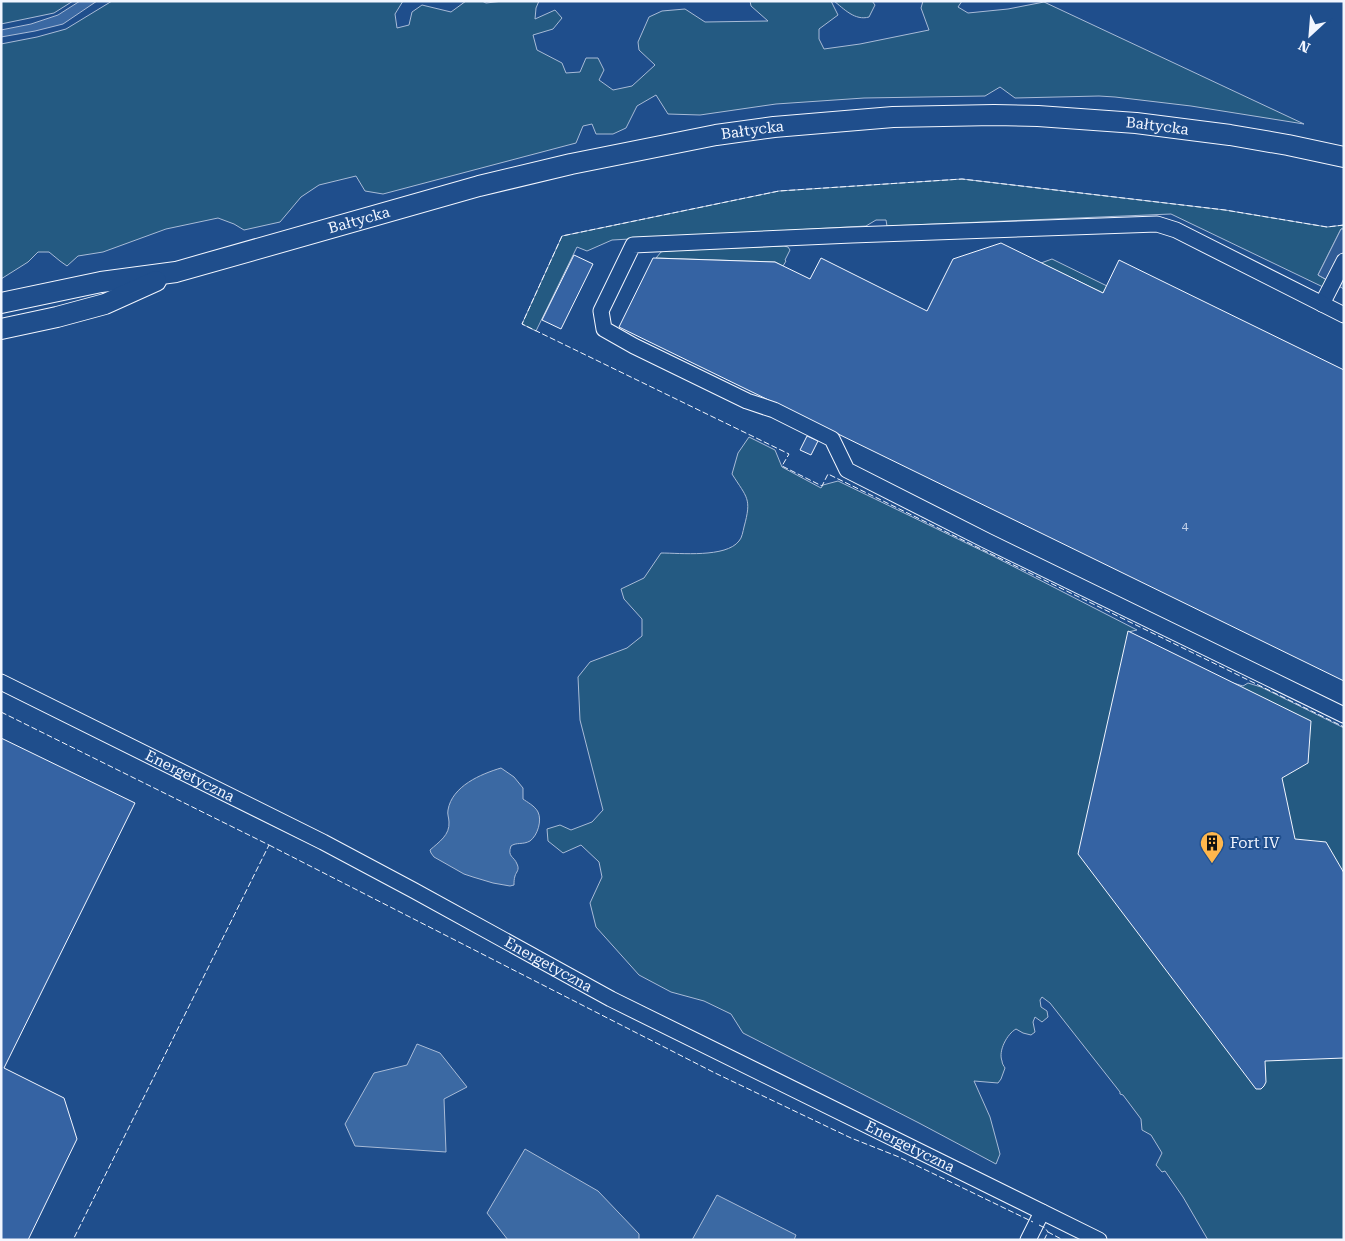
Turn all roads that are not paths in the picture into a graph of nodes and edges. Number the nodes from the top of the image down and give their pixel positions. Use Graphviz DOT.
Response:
graph roads {
  1 [pos="1344,157"];
  2 [pos="1344,261"];
  3 [pos="176,272"];
  4 [pos="1,302"];
  5 [pos="1322,304"];
  6 [pos="1344,315"];
  7 [pos="1,329"];
  8 [pos="1,682"];
  9 [pos="1344,715"];
  10 [pos="1042,1212"];
  11 [pos="1028,1240"];
  12 [pos="1099,1240"];
  1 -- 3 [label="main road, Bałtycka"];
  2 -- 5 [label="street"];
  3 -- 4 [label="main road, Bałtycka"];
  3 -- 7 [label="main road, Bałtycka"];
  5 -- 6 [label="street"];
  5 -- 9 [label="street"];
  8 -- 10 [label="street, Energetyczna"];
  10 -- 11 [label="street"];
  10 -- 12 [label="street, Energetyczna"];
}
